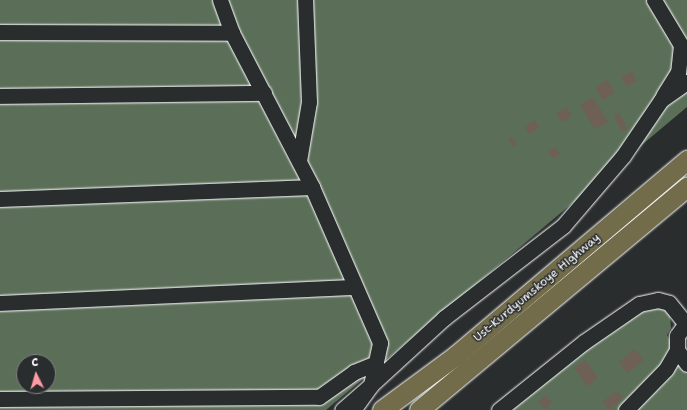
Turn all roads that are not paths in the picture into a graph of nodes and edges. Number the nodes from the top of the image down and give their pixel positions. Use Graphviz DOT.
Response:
graph roads {
  1 [pos="220,0"];
  2 [pos="305,0"];
  3 [pos="651,1"];
  4 [pos="0,32"];
  5 [pos="232,33"];
  6 [pos="684,52"];
  7 [pos="687,82"];
  8 [pos="264,93"];
  9 [pos="0,96"];
  10 [pos="661,100"];
  11 [pos="687,160"];
  12 [pos="299,161"];
  13 [pos="312,186"];
  14 [pos="687,187"];
  15 [pos="0,199"];
  16 [pos="355,288"];
  17 [pos="0,303"];
  18 [pos="686,323"];
  19 [pos="677,343"];
  20 [pos="376,363"];
  21 [pos="687,364"];
  22 [pos="371,385"];
  23 [pos="0,399"];
  24 [pos="342,410"];
  25 [pos="353,410"];
  26 [pos="382,410"];
  27 [pos="418,410"];
  28 [pos="499,410"];
  29 [pos="626,410"];
  1 -- 5 [label="street"];
  2 -- 12 [label="street"];
  3 -- 6 [label="street"];
  4 -- 5 [label="street"];
  5 -- 8 [label="street"];
  6 -- 10 [label="street"];
  7 -- 10 [label="street"];
  8 -- 9 [label="street"];
  8 -- 12 [label="street"];
  10 -- 22 [label="street"];
  11 -- 26 [label="main road, Ust-Kurdyumskoye Highway"];
  12 -- 13 [label="street"];
  13 -- 15 [label="street"];
  13 -- 16 [label="street"];
  14 -- 27 [label="main road, Ust-Kurdyumskoye Highway"];
  16 -- 17 [label="street"];
  16 -- 20 [label="street"];
  18 -- 19 [label="street"];
  18 -- 28 [label="street"];
  19 -- 21 [label="street"];
  19 -- 29 [label="street"];
  20 -- 22 [label="street"];
  20 -- 23 [label="street"];
  22 -- 24 [label="street"];
  22 -- 25 [label="street"];
}
